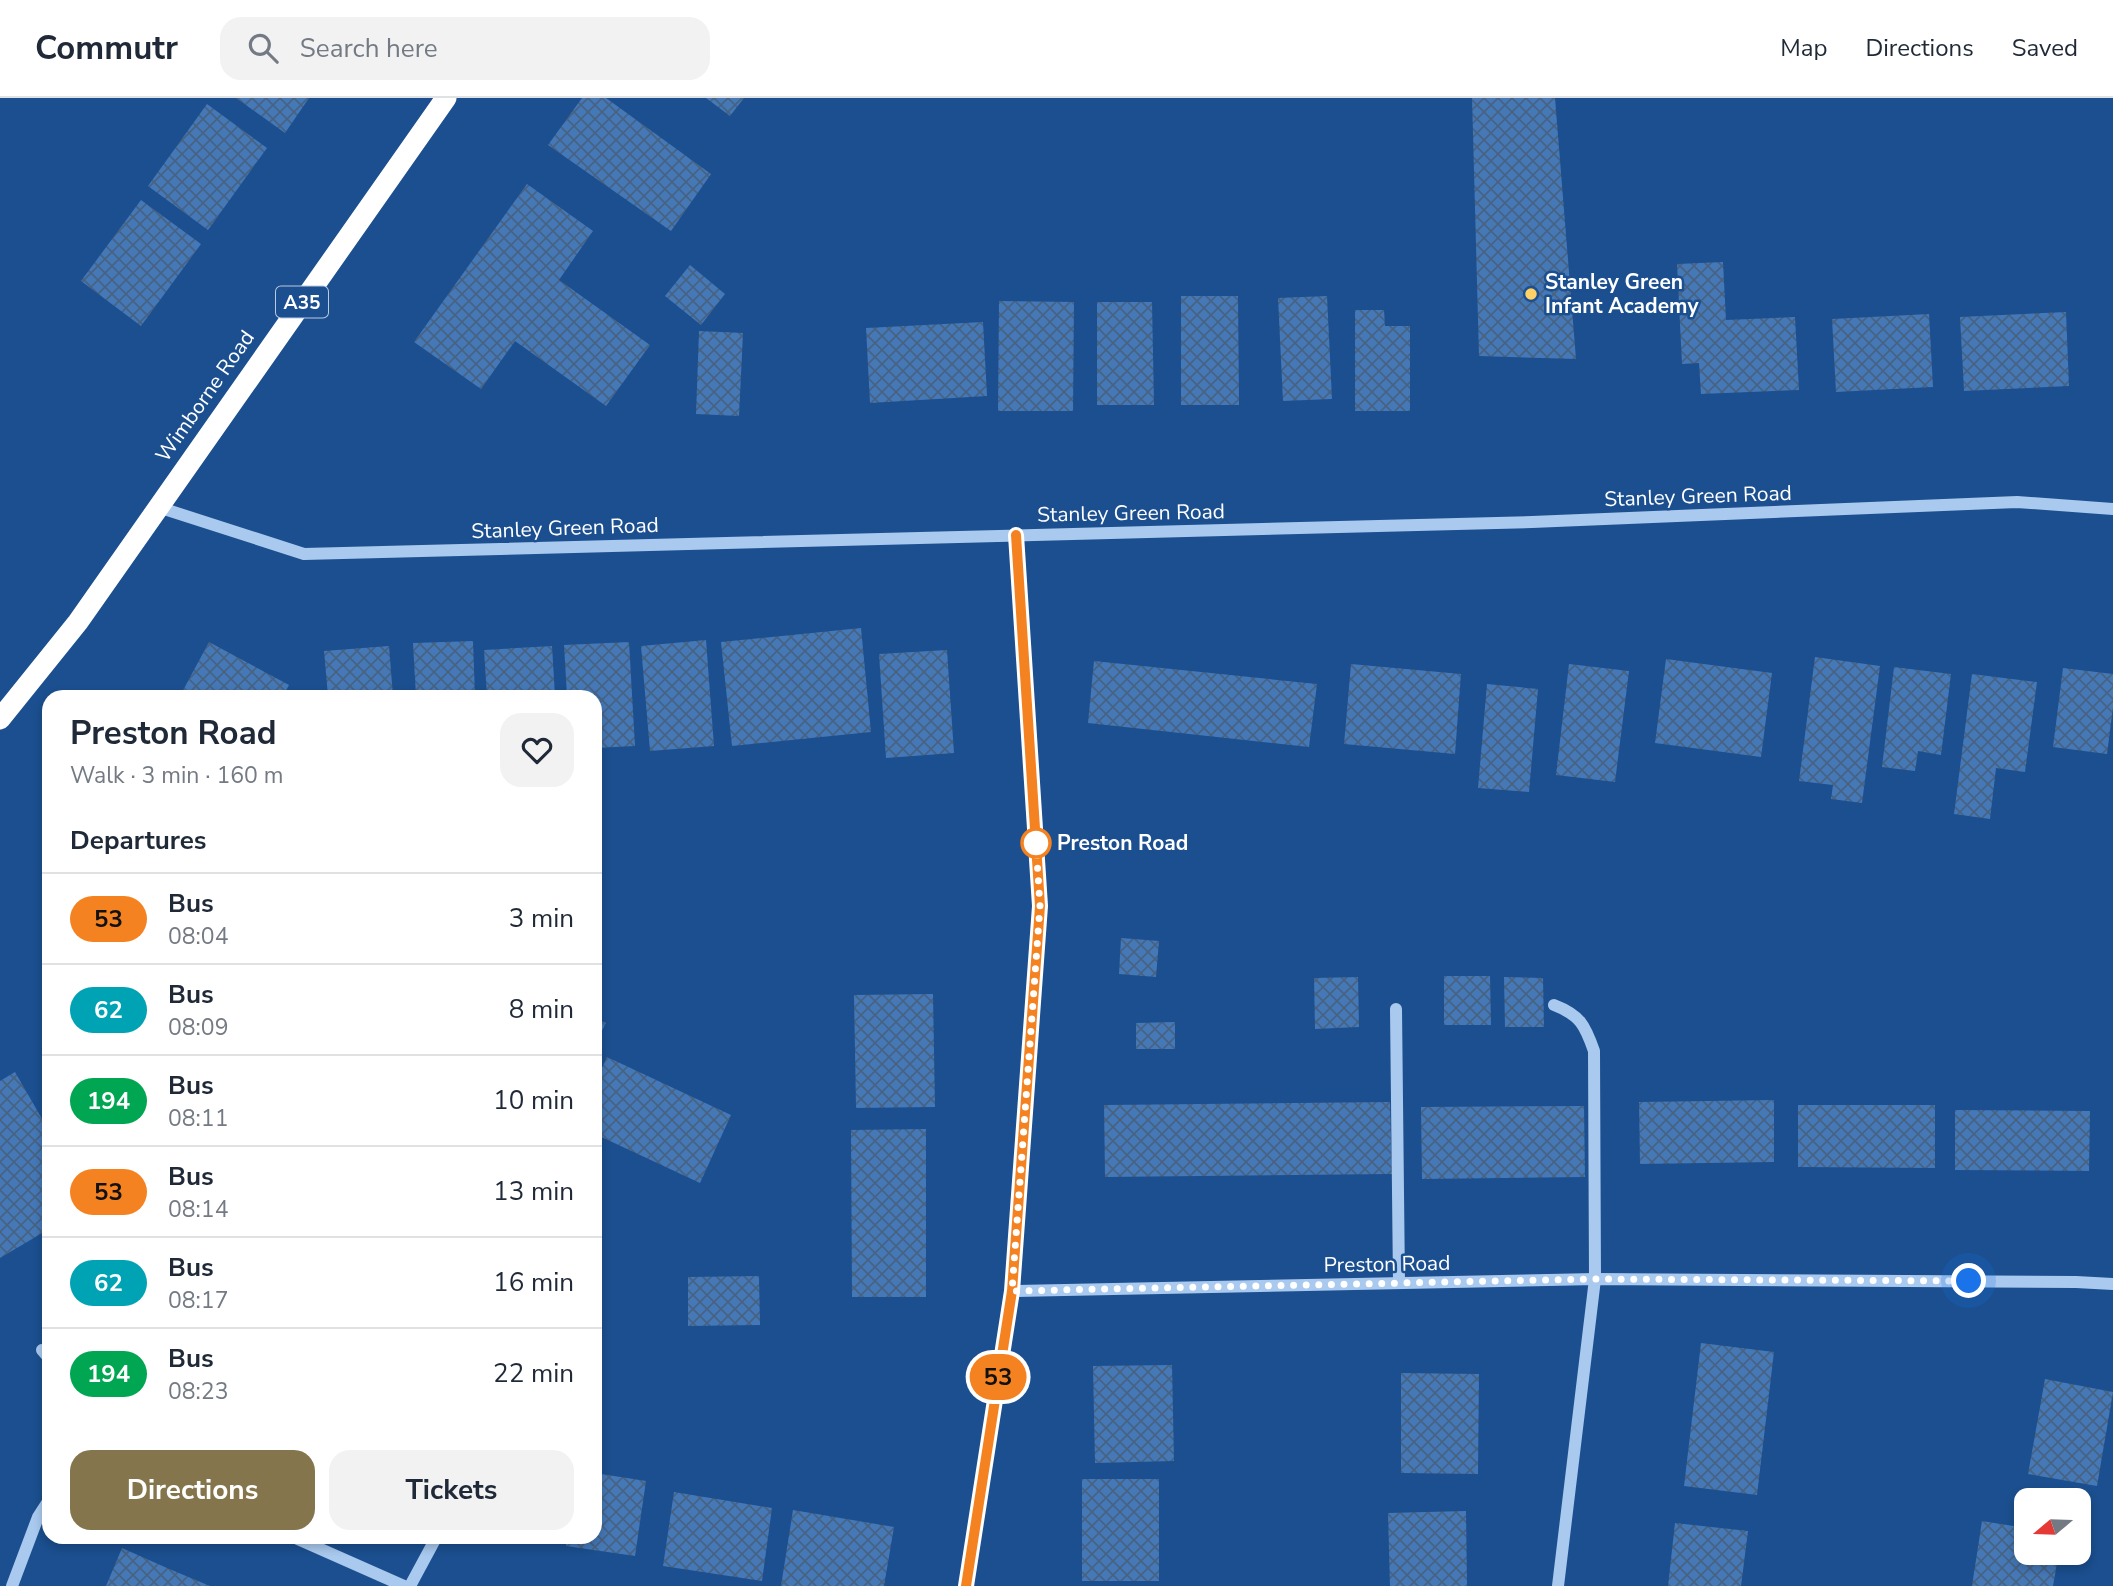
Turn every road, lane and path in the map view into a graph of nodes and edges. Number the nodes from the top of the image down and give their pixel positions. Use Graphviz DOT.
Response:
graph roads {
  1 [pos="446,98"];
  2 [pos="158,507"];
  3 [pos="2113,509"];
  4 [pos="1016,535"];
  5 [pos="0,719"];
  6 [pos="1554,1005"];
  7 [pos="1396,1009"];
  8 [pos="1595,1279"];
  9 [pos="1399,1283"];
  10 [pos="2113,1284"];
  11 [pos="1012,1291"];
  12 [pos="42,1511"];
  13 [pos="309,1544"];
  14 [pos="433,1544"];
  15 [pos="12,1586"];
  16 [pos="404,1586"];
  17 [pos="410,1586"];
  18 [pos="966,1586"];
  19 [pos="1558,1586"];
  1 -- 2 [label="highway, Wimborne Road / A35"];
  2 -- 4 [label="street, Stanley Green Road"];
  2 -- 5 [label="highway, Wimborne Road / A35"];
  3 -- 4 [label="street, Stanley Green Road"];
  4 -- 11 [label="street"];
  6 -- 8 [label="street"];
  7 -- 9 [label="street"];
  8 -- 9 [label="street, Preston Road"];
  8 -- 10 [label="street, Preston Road"];
  8 -- 19 [label="street"];
  9 -- 11 [label="street, Preston Road"];
  11 -- 18 [label="street"];
  12 -- 15 [label="street"];
  13 -- 16 [label="street"];
  14 -- 17 [label="street"];
}
